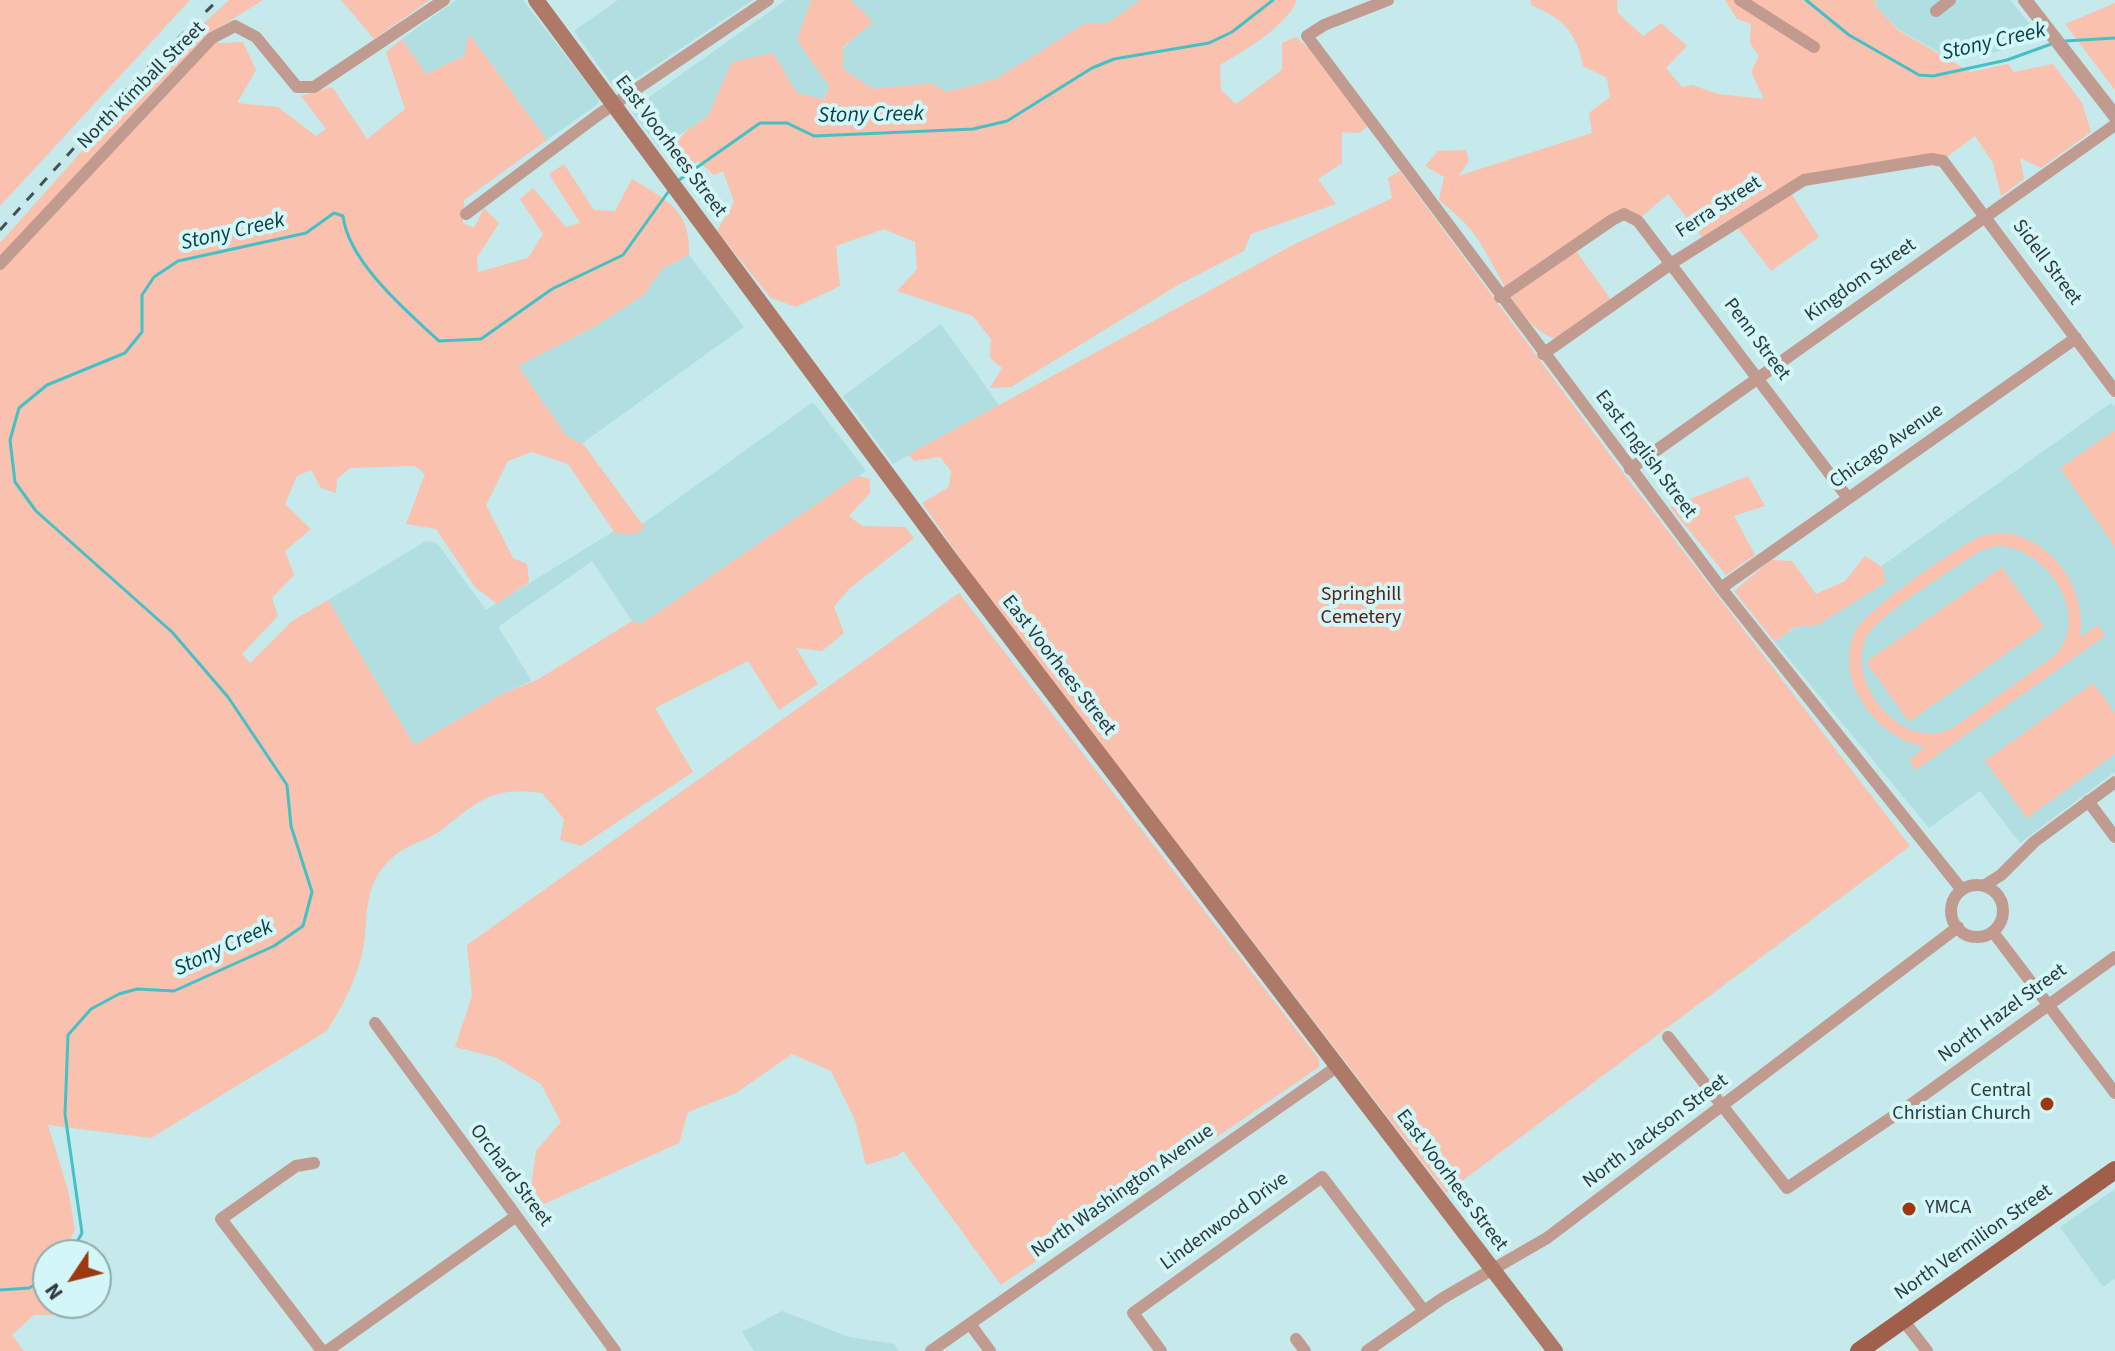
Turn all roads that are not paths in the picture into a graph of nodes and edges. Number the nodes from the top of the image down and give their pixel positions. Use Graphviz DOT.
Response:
graph roads {
  1 [pos="444,0"];
  2 [pos="536,0"];
  3 [pos="768,0"];
  4 [pos="1388,0"];
  5 [pos="1740,0"];
  6 [pos="1950,0"];
  7 [pos="2025,0"];
  8 [pos="1936,11"];
  9 [pos="1814,47"];
  10 [pos="613,105"];
  11 [pos="2115,116"];
  12 [pos="2115,125"];
  13 [pos="1943,161"];
  14 [pos="466,214"];
  15 [pos="1986,217"];
  16 [pos="1672,263"];
  17 [pos="0,264"];
  18 [pos="1500,297"];
  19 [pos="2076,338"];
  20 [pos="1543,354"];
  21 [pos="1759,377"];
  22 [pos="2115,391"];
  23 [pos="1630,469"];
  24 [pos="1848,498"];
  25 [pos="1721,588"];
  26 [pos="2115,782"];
  27 [pos="2088,801"];
  28 [pos="2115,837"];
  29 [pos="1985,885"];
  30 [pos="1962,890"];
  31 [pos="1958,927"];
  32 [pos="1993,932"];
  33 [pos="2115,957"];
  34 [pos="2049,1006"];
  35 [pos="375,1023"];
  36 [pos="1668,1037"];
  37 [pos="1338,1066"];
  38 [pos="2115,1093"];
  39 [pos="1721,1108"];
  40 [pos="314,1163"];
  41 [pos="2115,1170"];
  42 [pos="515,1217"];
  43 [pos="1494,1271"];
  44 [pos="1424,1311"];
  45 [pos="1903,1320"];
  46 [pos="970,1324"];
  47 [pos="1296,1339"];
  48 [pos="324,1351"];
  49 [pos="615,1351"];
  50 [pos="931,1351"];
  51 [pos="990,1351"];
  52 [pos="1161,1351"];
  53 [pos="1305,1351"];
  54 [pos="1367,1351"];
  55 [pos="1555,1351"];
  56 [pos="1859,1351"];
  57 [pos="1927,1351"];
  1 -- 17 [label="street, North Kimball Street"];
  2 -- 10 [label="main road, East Voorhees Street"];
  3 -- 10 [label="street"];
  4 -- 18 [label="street, East English Street"];
  5 -- 9 [label="street"];
  6 -- 8 [label="street"];
  7 -- 11 [label="street"];
  10 -- 14 [label="street"];
  10 -- 37 [label="main road, East Voorhees Street"];
  12 -- 15 [label="street, Kingdom Street"];
  13 -- 15 [label="street, Sidell Street"];
  13 -- 16 [label="street, Ferra Street"];
  15 -- 19 [label="street, Sidell Street"];
  15 -- 21 [label="street, Kingdom Street"];
  16 -- 18 [label="street, Penn Street"];
  16 -- 20 [label="street, Ferra Street"];
  16 -- 21 [label="street, Penn Street"];
  18 -- 20 [label="street, East English Street"];
  19 -- 22 [label="street, Sidell Street"];
  19 -- 24 [label="street, Chicago Avenue"];
  20 -- 23 [label="street, East English Street"];
  21 -- 23 [label="street, Kingdom Street"];
  21 -- 24 [label="street, Penn Street"];
  23 -- 25 [label="street, East English Street"];
  24 -- 25 [label="street, Chicago Avenue"];
  25 -- 30 [label="street, East English Street"];
  26 -- 27 [label="street"];
  27 -- 28 [label="street"];
  27 -- 29 [label="street"];
  29 -- 30 [label="street"];
  29 -- 32 [label="street"];
  30 -- 31 [label="street"];
  31 -- 32 [label="street"];
  31 -- 39 [label="street, North Jackson Street"];
  32 -- 34 [label="street"];
  33 -- 34 [label="street, North Hazel Street"];
  34 -- 38 [label="street"];
  34 -- 39 [label="street, North Hazel Street"];
  35 -- 42 [label="street, Orchard Street"];
  36 -- 39 [label="street"];
  37 -- 43 [label="main road, East Voorhees Street"];
  37 -- 46 [label="street, North Washington Avenue"];
  39 -- 43 [label="street, North Jackson Street"];
  40 -- 48 [label="street"];
  41 -- 45 [label="main road, North Vermilion Street"];
  42 -- 48 [label="street"];
  42 -- 49 [label="street, Orchard Street"];
  43 -- 44 [label="street, North Jackson Street"];
  43 -- 55 [label="main road, East Voorhees Street"];
  44 -- 52 [label="street, Lindenwood Drive"];
  44 -- 54 [label="street, North Jackson Street"];
  45 -- 56 [label="main road, North Vermilion Street"];
  45 -- 57 [label="street"];
  46 -- 50 [label="street, North Washington Avenue"];
  46 -- 51 [label="street"];
  47 -- 53 [label="street"];
}
